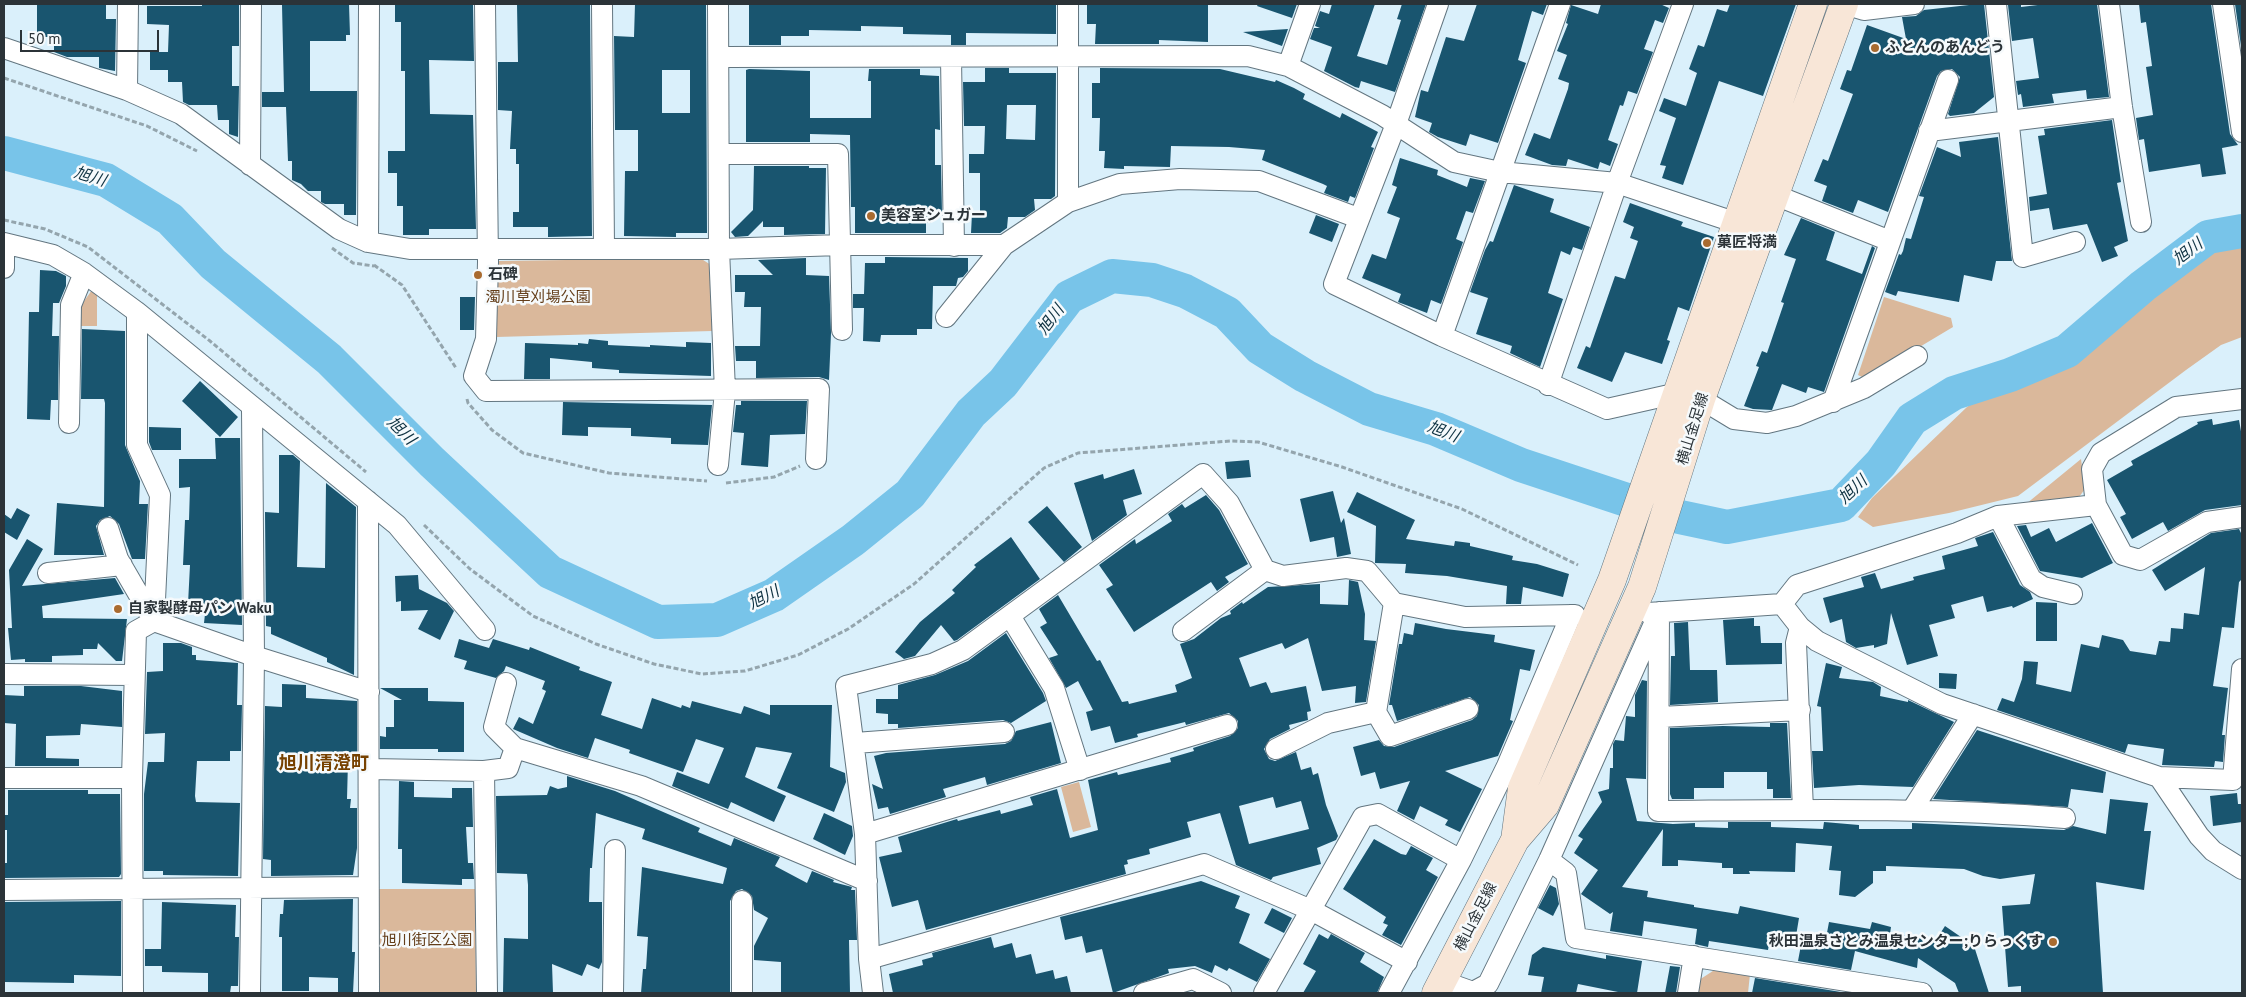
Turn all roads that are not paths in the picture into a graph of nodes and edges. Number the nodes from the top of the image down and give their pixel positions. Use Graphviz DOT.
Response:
graph roads {
  1 [pos="128,4"];
  2 [pos="251,4"];
  3 [pos="369,4"];
  4 [pos="485,4"];
  5 [pos="602,4"];
  6 [pos="718,4"];
  7 [pos="1068,4"];
  8 [pos="1310,4"];
  9 [pos="1438,4"];
  10 [pos="1560,4"];
  11 [pos="1683,4"];
  12 [pos="1813,4"];
  13 [pos="1844,4"];
  14 [pos="1914,4"];
  15 [pos="1996,4"];
  16 [pos="2109,4"];
  17 [pos="2223,4"];
  18 [pos="4,48"];
  19 [pos="720,57"];
  20 [pos="951,58"];
  21 [pos="1068,58"];
  22 [pos="1288,66"];
  23 [pos="1948,80"];
  24 [pos="127,90"];
  25 [pos="2122,107"];
  26 [pos="2009,122"];
  27 [pos="1396,124"];
  28 [pos="1930,131"];
  29 [pos="2242,132"];
  30 [pos="721,154"];
  31 [pos="250,165"];
  32 [pos="1500,172"];
  33 [pos="1617,183"];
  34 [pos="1775,195"];
  35 [pos="1068,202"];
  36 [pos="1358,218"];
  37 [pos="2141,222"];
  38 [pos="1737,223"];
  39 [pos="1890,241"];
  40 [pos="368,242"];
  41 [pos="2075,242"];
  42 [pos="4,243"];
  43 [pos="840,245"];
  44 [pos="954,246"];
  45 [pos="1004,246"];
  46 [pos="488,247"];
  47 [pos="604,248"];
  48 [pos="719,249"];
  49 [pos="4,268"];
  50 [pos="84,274"];
  51 [pos="137,312"];
  52 [pos="946,318"];
  53 [pos="842,330"];
  54 [pos="1442,336"];
  55 [pos="1917,356"];
  56 [pos="1548,384"];
  57 [pos="724,391"];
  58 [pos="1690,396"];
  59 [pos="2242,399"];
  60 [pos="1833,402"];
  61 [pos="252,409"];
  62 [pos="69,423"];
  63 [pos="816,459"];
  64 [pos="719,477"];
  65 [pos="368,501"];
  66 [pos="2096,504"];
  67 [pos="1998,516"];
  68 [pos="2242,517"];
  69 [pos="108,528"];
  70 [pos="122,566"];
  71 [pos="1266,570"];
  72 [pos="48,573"];
  73 [pos="2072,594"];
  74 [pos="1394,603"];
  75 [pos="1650,604"];
  76 [pos="1782,604"];
  77 [pos="1010,616"];
  78 [pos="154,621"];
  79 [pos="1800,627"];
  80 [pos="485,630"];
  81 [pos="1182,631"];
  82 [pos="254,656"];
  83 [pos="2242,669"];
  84 [pos="4,674"];
  85 [pos="134,675"];
  86 [pos="506,683"];
  87 [pos="369,692"];
  88 [pos="1468,709"];
  89 [pos="1800,710"];
  90 [pos="1376,712"];
  91 [pos="1972,714"];
  92 [pos="1660,717"];
  93 [pos="1227,725"];
  94 [pos="1004,732"];
  95 [pos="855,742"];
  96 [pos="514,748"];
  97 [pos="1276,749"];
  98 [pos="370,769"];
  99 [pos="1080,770"];
  100 [pos="484,771"];
  101 [pos="2159,777"];
  102 [pos="4,778"];
  103 [pos="132,778"];
  104 [pos="2238,781"];
  105 [pos="1803,810"];
  106 [pos="1912,810"];
  107 [pos="2065,818"];
  108 [pos="866,834"];
  109 [pos="1515,840"];
  110 [pos="614,850"];
  111 [pos="1461,860"];
  112 [pos="1549,860"];
  113 [pos="2242,869"];
  114 [pos="867,881"];
  115 [pos="250,887"];
  116 [pos="368,887"];
  117 [pos="132,888"];
  118 [pos="4,890"];
  119 [pos="742,901"];
  120 [pos="1311,910"];
  121 [pos="1694,956"];
  122 [pos="869,959"];
  123 [pos="1406,962"];
  124 [pos="1439,987"];
  125 [pos="133,993"];
  126 [pos="250,993"];
  127 [pos="369,993"];
  128 [pos="487,993"];
  129 [pos="613,993"];
  130 [pos="742,993"];
  131 [pos="873,993"];
  132 [pos="1144,993"];
  133 [pos="1221,993"];
  134 [pos="1264,993"];
  135 [pos="1389,993"];
  136 [pos="1688,993"];
  137 [pos="1922,993"];
  1 -- 24 [label="street"];
  2 -- 31 [label="street"];
  3 -- 40 [label="street"];
  4 -- 46 [label="street"];
  5 -- 47 [label="street"];
  6 -- 19 [label="street"];
  7 -- 21 [label="street"];
  8 -- 22 [label="street"];
  9 -- 27 [label="street"];
  10 -- 32 [label="street"];
  11 -- 33 [label="street"];
  12 -- 38 [label="street, 横山金足線"];
  13 -- 14 [label="street"];
  13 -- 34 [label="street, 横山金足線"];
  15 -- 26 [label="street"];
  16 -- 25 [label="street"];
  17 -- 29 [label="street"];
  18 -- 24 [label="street"];
  19 -- 20 [label="street"];
  19 -- 30 [label="street"];
  20 -- 21 [label="street"];
  20 -- 44 [label="street"];
  21 -- 22 [label="street"];
  21 -- 35 [label="street"];
  22 -- 27 [label="street"];
  23 -- 28 [label="street"];
  24 -- 31 [label="street"];
  25 -- 26 [label="street"];
  25 -- 37 [label="street"];
  26 -- 28 [label="street"];
  26 -- 41 [label="street"];
  27 -- 32 [label="street"];
  27 -- 36 [label="street"];
  28 -- 39 [label="street"];
  30 -- 43 [label="street"];
  30 -- 48 [label="street"];
  31 -- 40 [label="street"];
  32 -- 33 [label="street"];
  32 -- 54 [label="street"];
  33 -- 38 [label="street"];
  33 -- 56 [label="street"];
  34 -- 39 [label="street"];
  34 -- 58 [label="street, 横山金足線"];
  35 -- 36 [label="street"];
  35 -- 45 [label="street"];
  36 -- 54 [label="street"];
  38 -- 58 [label="street, 横山金足線"];
  39 -- 60 [label="street"];
  40 -- 46 [label="street"];
  42 -- 49 [label="street"];
  42 -- 50 [label="street"];
  43 -- 44 [label="street"];
  43 -- 48 [label="street"];
  43 -- 53 [label="street"];
  44 -- 45 [label="street"];
  45 -- 52 [label="street"];
  46 -- 47 [label="street"];
  46 -- 57 [label="street"];
  47 -- 48 [label="street"];
  48 -- 57 [label="street"];
  50 -- 51 [label="street"];
  50 -- 62 [label="street"];
  51 -- 61 [label="street"];
  51 -- 78 [label="street"];
  54 -- 56 [label="street"];
  55 -- 60 [label="street"];
  56 -- 58 [label="street"];
  57 -- 63 [label="street"];
  57 -- 64 [label="street"];
  58 -- 60 [label="street"];
  58 -- 75 [label="street, 横山金足線"];
  58 -- 109 [label="street, 横山金足線"];
  59 -- 66 [label="street"];
  61 -- 65 [label="street"];
  61 -- 82 [label="street"];
  65 -- 80 [label="street"];
  65 -- 87 [label="street"];
  66 -- 67 [label="street"];
  66 -- 68 [label="street"];
  67 -- 73 [label="street"];
  67 -- 76 [label="street"];
  69 -- 70 [label="street"];
  70 -- 72 [label="street"];
  70 -- 78 [label="street"];
  71 -- 74 [label="street"];
  71 -- 77 [label="street"];
  71 -- 81 [label="street"];
  74 -- 90 [label="street"];
  74 -- 111 [label="street"];
  75 -- 76 [label="street"];
  75 -- 92 [label="street"];
  75 -- 109 [label="street, 横山金足線"];
  75 -- 112 [label="street"];
  76 -- 79 [label="street"];
  77 -- 95 [label="street"];
  77 -- 99 [label="street"];
  78 -- 82 [label="street"];
  78 -- 85 [label="street"];
  79 -- 89 [label="street"];
  79 -- 91 [label="street"];
  82 -- 87 [label="street"];
  82 -- 115 [label="street"];
  83 -- 104 [label="street"];
  84 -- 85 [label="street"];
  85 -- 103 [label="street"];
  86 -- 96 [label="street"];
  87 -- 98 [label="street"];
  88 -- 90 [label="street"];
  89 -- 92 [label="street"];
  89 -- 105 [label="street"];
  90 -- 97 [label="street"];
  91 -- 101 [label="street"];
  91 -- 106 [label="street"];
  92 -- 105 [label="street"];
  93 -- 99 [label="street"];
  94 -- 95 [label="street"];
  95 -- 108 [label="street"];
  96 -- 100 [label="street"];
  96 -- 114 [label="street"];
  98 -- 100 [label="street"];
  98 -- 116 [label="street"];
  99 -- 108 [label="street"];
  100 -- 128 [label="street"];
  101 -- 104 [label="street"];
  101 -- 113 [label="street"];
  102 -- 103 [label="street"];
  103 -- 117 [label="street"];
  105 -- 106 [label="street"];
  106 -- 107 [label="street"];
  108 -- 114 [label="street"];
  109 -- 124 [label="street, 横山金足線"];
  110 -- 129 [label="street"];
  111 -- 120 [label="street"];
  111 -- 123 [label="street"];
  112 -- 121 [label="street"];
  112 -- 124 [label="street"];
  114 -- 122 [label="street"];
  115 -- 116 [label="street"];
  115 -- 117 [label="street"];
  115 -- 126 [label="street"];
  116 -- 127 [label="street"];
  117 -- 118 [label="street"];
  117 -- 125 [label="street"];
  119 -- 130 [label="street"];
  120 -- 122 [label="street"];
  120 -- 123 [label="street"];
  120 -- 134 [label="street"];
  121 -- 136 [label="street"];
  121 -- 137 [label="street"];
  122 -- 131 [label="street"];
  123 -- 135 [label="street"];
  132 -- 133 [label="street"];
}
